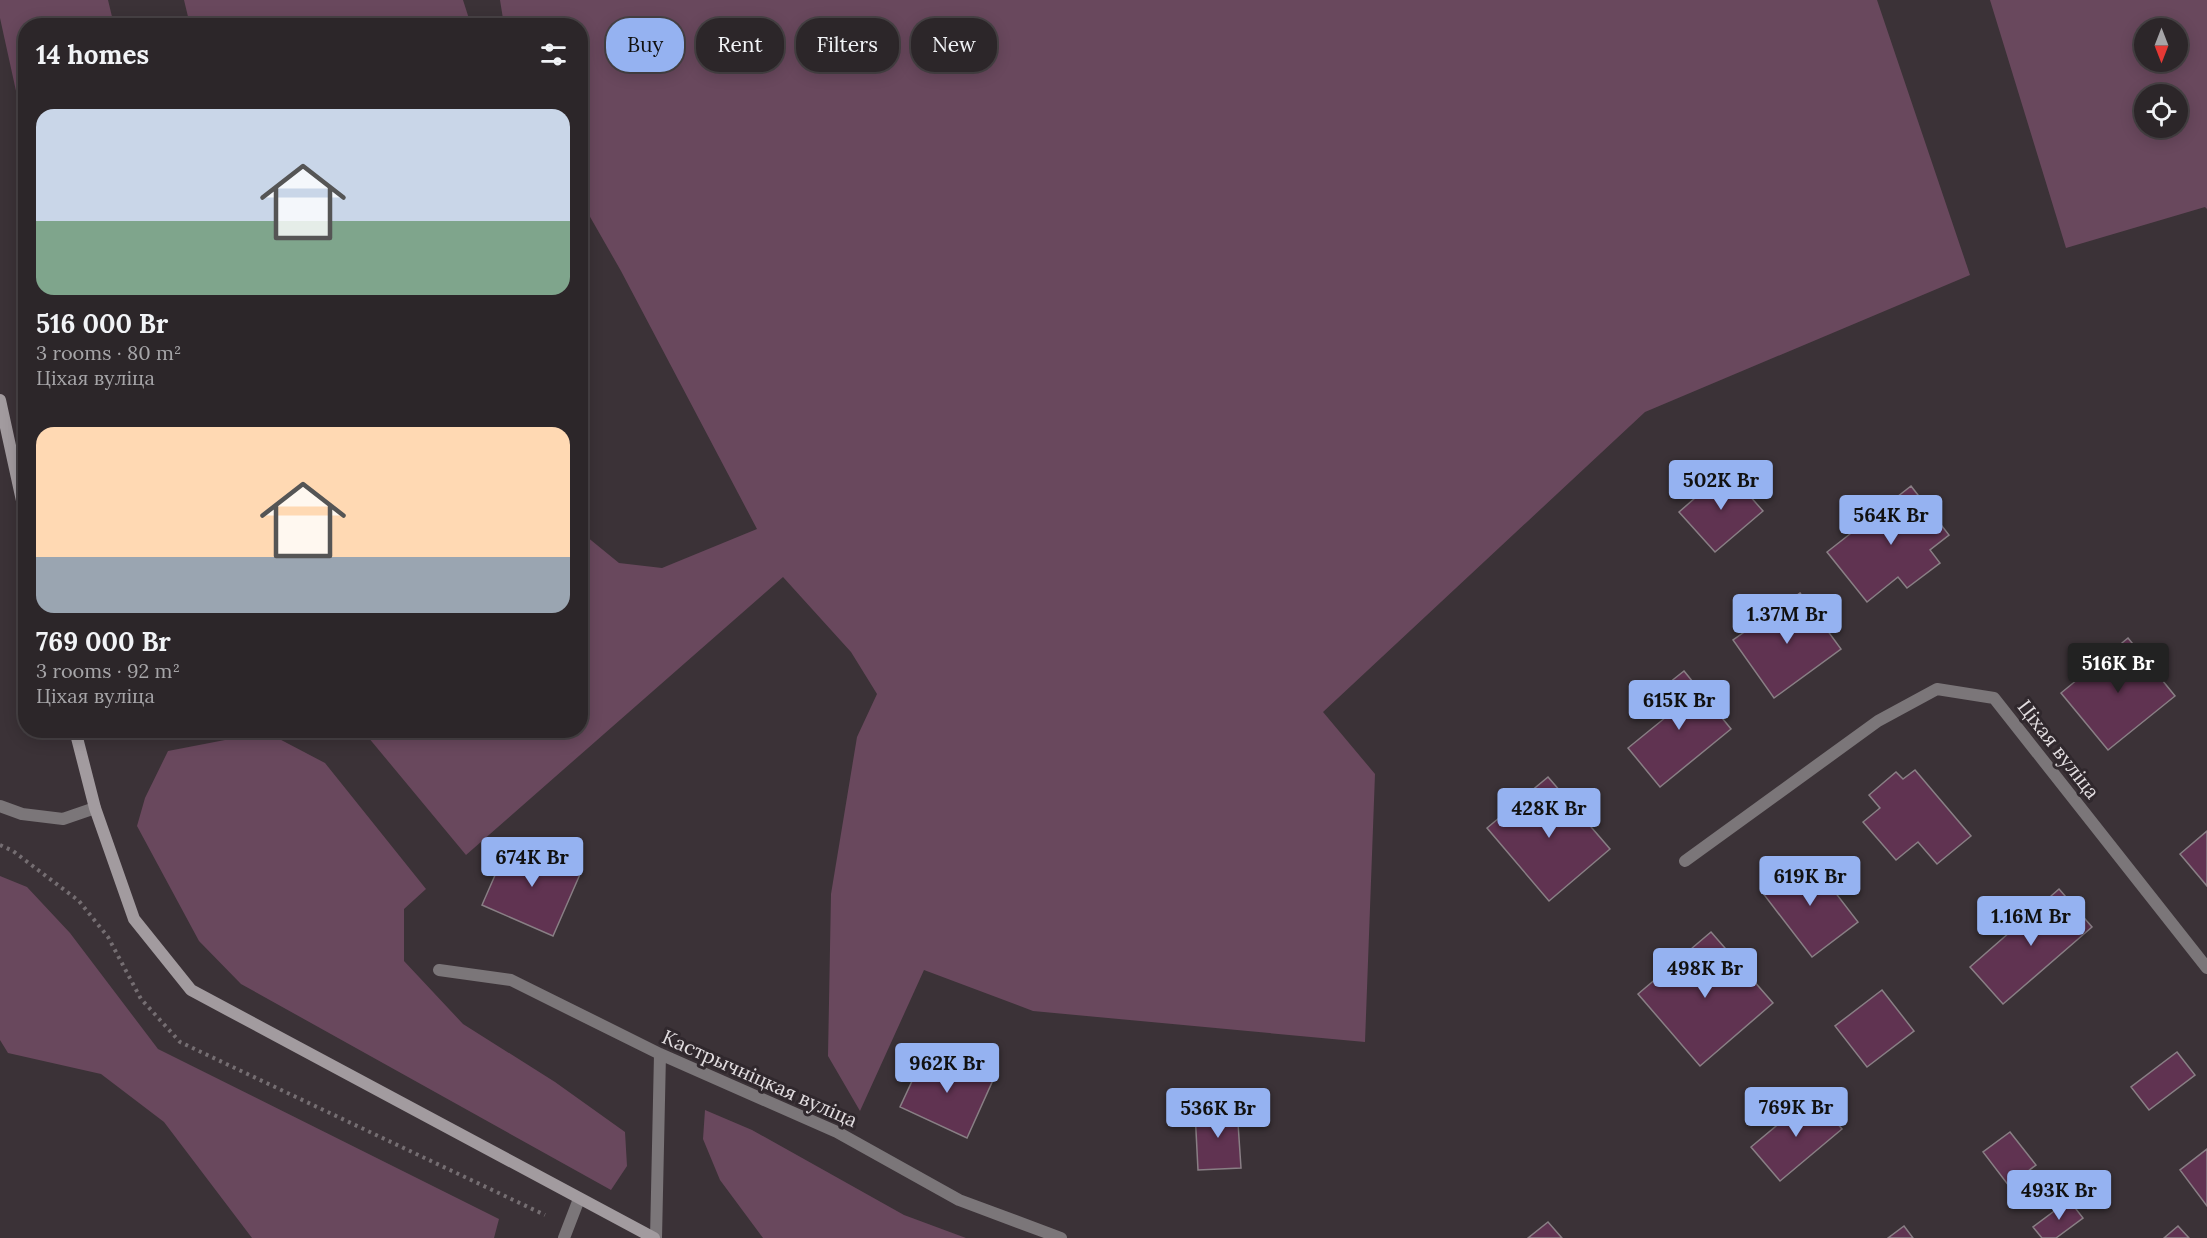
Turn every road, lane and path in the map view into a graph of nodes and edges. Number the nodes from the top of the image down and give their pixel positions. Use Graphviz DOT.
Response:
graph roads {
  1 [pos="0,400"];
  2 [pos="18,482"];
  3 [pos="77,738"];
  4 [pos="0,806"];
  5 [pos="95,808"];
  6 [pos="1685,861"];
  7 [pos="2207,968"];
  8 [pos="439,970"];
  9 [pos="660,1054"];
  10 [pos="579,1199"];
  11 [pos="564,1238"];
  12 [pos="655,1238"];
  13 [pos="1061,1238"];
  1 -- 2 [label="street"];
  3 -- 5 [label="street"];
  4 -- 5 [label="street"];
  5 -- 10 [label="street"];
  6 -- 7 [label="street, Ціхая вуліца"];
  8 -- 9 [label="street, Кастрычніцкая вуліца"];
  9 -- 12 [label="street"];
  9 -- 13 [label="street, Кастрычніцкая вуліца"];
  10 -- 11 [label="street"];
  10 -- 12 [label="street"];
}
